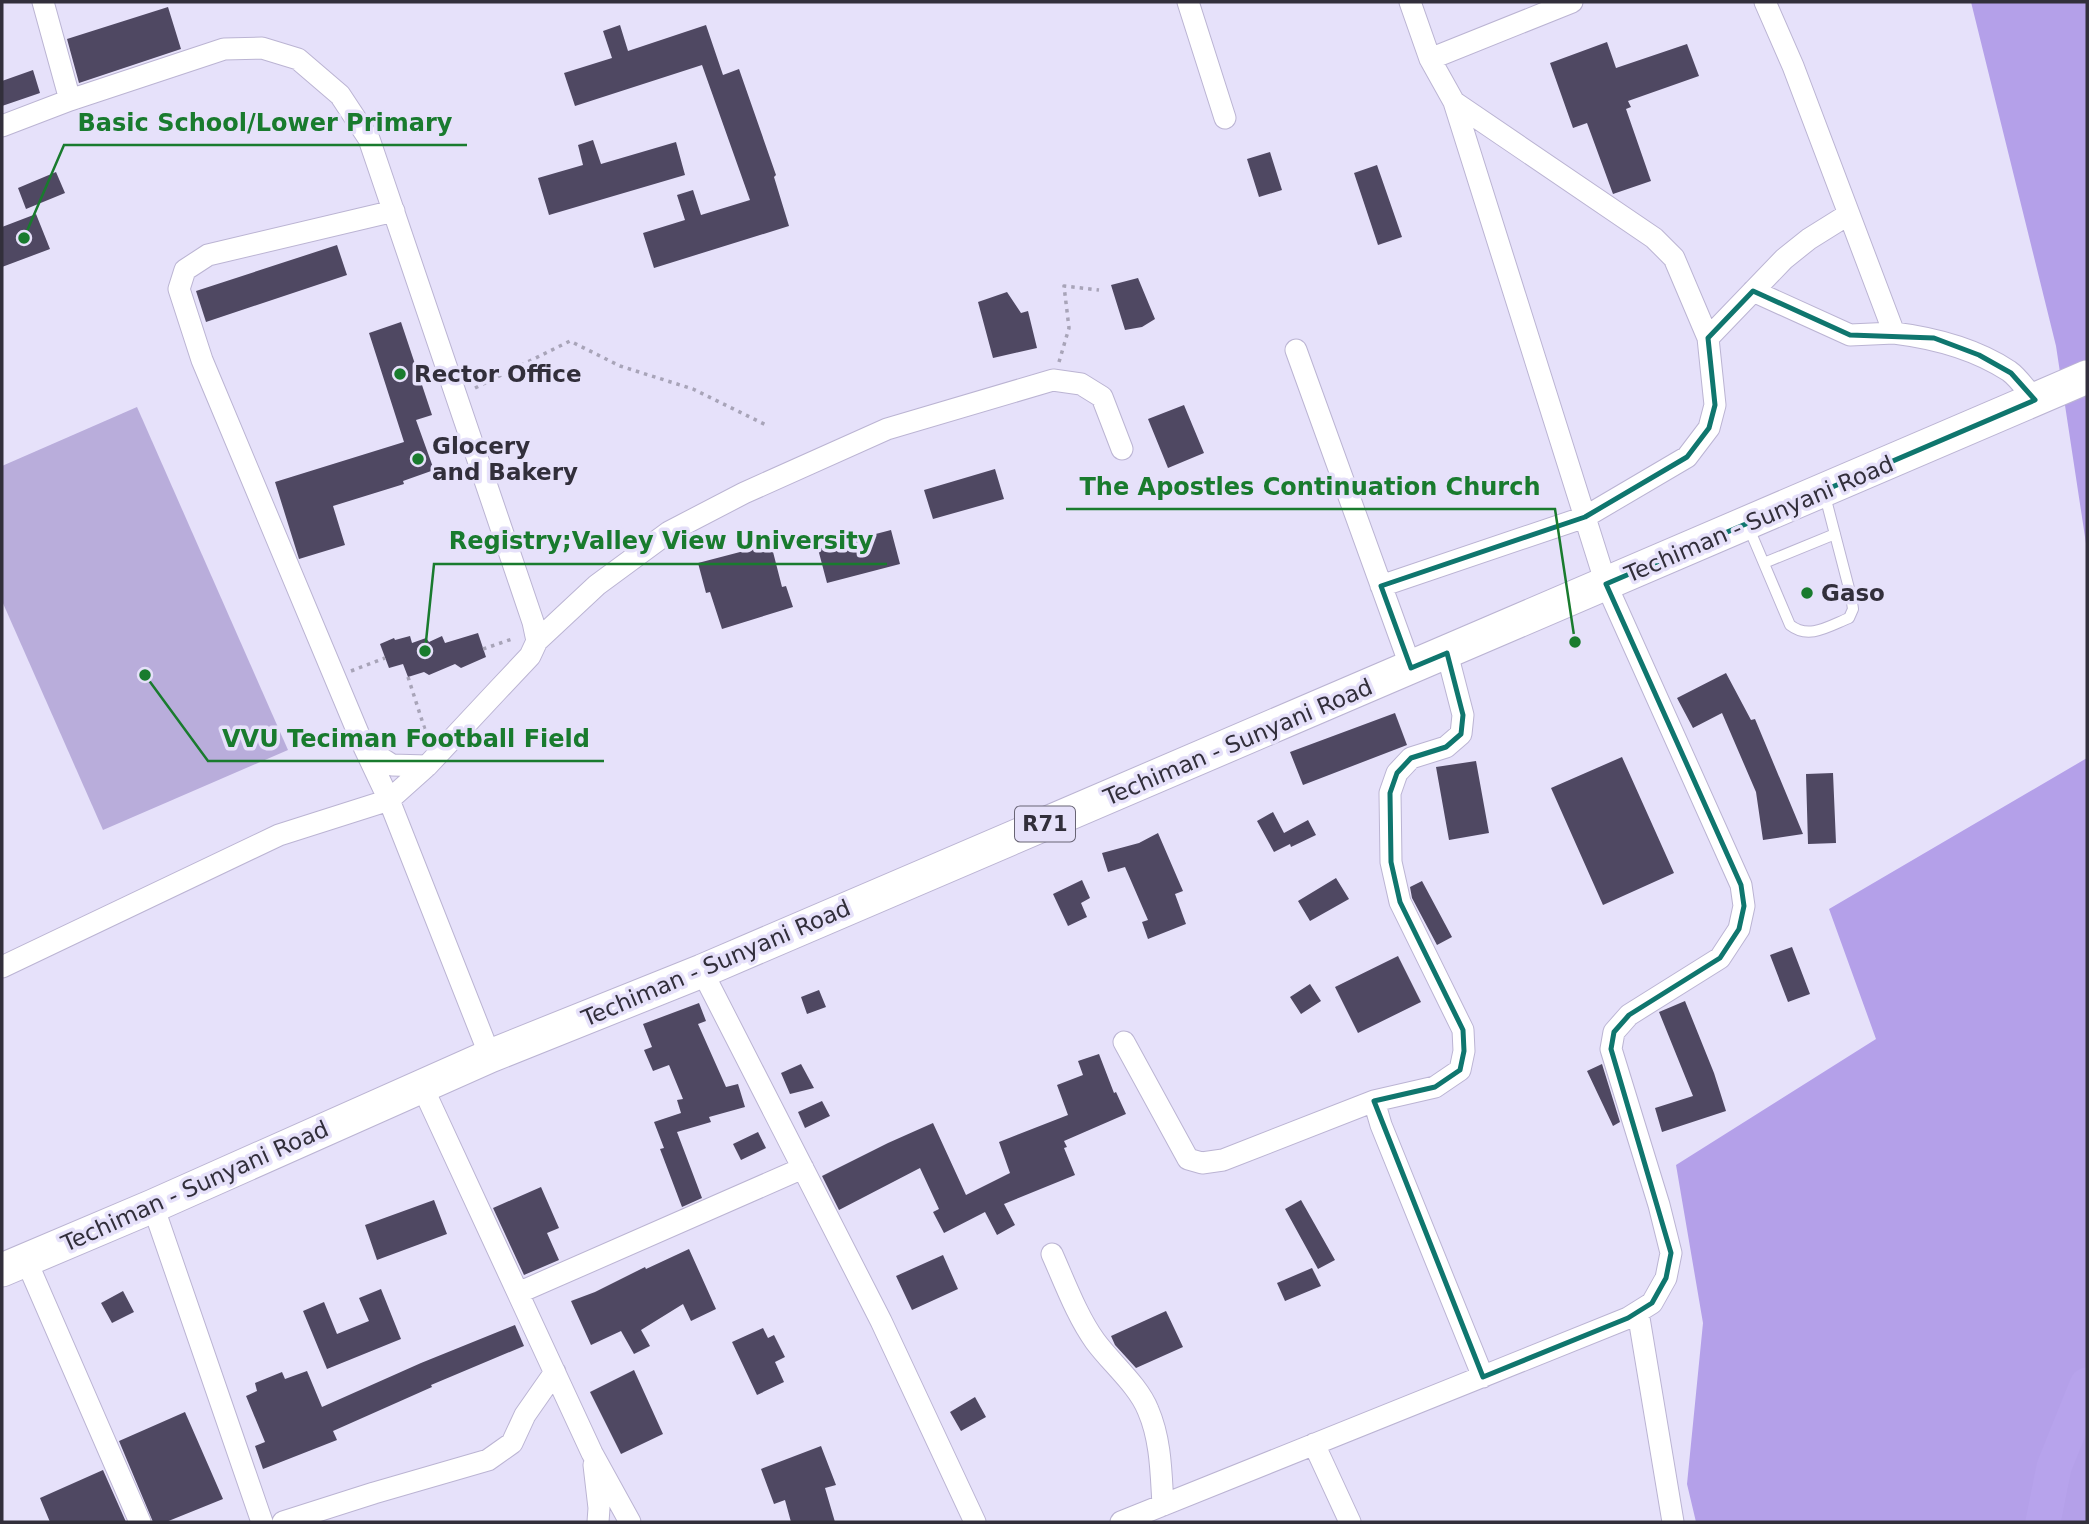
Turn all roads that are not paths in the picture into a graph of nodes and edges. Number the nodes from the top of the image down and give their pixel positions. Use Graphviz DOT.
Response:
graph roads {
  1 [pos="43,2"];
  2 [pos="1188,2"];
  3 [pos="1410,2"];
  4 [pos="1572,2"];
  5 [pos="1765,2"];
  6 [pos="1430,59"];
  7 [pos="70,100"];
  8 [pos="1454,102"];
  9 [pos="1225,118"];
  10 [pos="2,126"];
  11 [pos="394,211"];
  12 [pos="1849,214"];
  13 [pos="1753,291"];
  14 [pos="1894,333"];
  15 [pos="1708,338"];
  16 [pos="1296,350"];
  17 [pos="2087,377"];
  18 [pos="2035,400"];
  19 [pos="1122,449"];
  20 [pos="1823,491"];
  21 [pos="1585,517"];
  22 [pos="1747,524"];
  23 [pos="1835,534"];
  24 [pos="1764,563"];
  25 [pos="1606,584"];
  26 [pos="1381,586"];
  27 [pos="537,641"];
  28 [pos="1447,653"];
  29 [pos="1411,668"];
  30 [pos="364,747"];
  31 [pos="430,763"];
  32 [pos="389,800"];
  33 [pos="2,967"];
  34 [pos="702,971"];
  35 [pos="1124,1042"];
  36 [pos="490,1056"];
  37 [pos="422,1086"];
  38 [pos="1374,1101"];
  39 [pos="803,1168"];
  40 [pos="153,1206"];
  41 [pos="1052,1254"];
  42 [pos="14,1265"];
  43 [pos="518,1293"];
  44 [pos="1638,1312"];
  45 [pos="555,1372"];
  46 [pos="1483,1377"];
  47 [pos="1314,1444"];
  48 [pos="592,1453"];
  49 [pos="1163,1505"];
  50 [pos="140,1522"];
  51 [pos="262,1522"];
  52 [pos="284,1522"];
  53 [pos="598,1522"];
  54 [pos="630,1522"];
  55 [pos="975,1522"];
  56 [pos="1121,1522"];
  57 [pos="1350,1522"];
  58 [pos="1673,1522"];
  1 -- 7 [label="street"];
  2 -- 9 [label="street"];
  3 -- 6 [label="street"];
  4 -- 6 [label="street"];
  5 -- 12 [label="street"];
  6 -- 8 [label="street"];
  7 -- 10 [label="street"];
  7 -- 11 [label="street"];
  8 -- 15 [label="street"];
  8 -- 21 [label="street"];
  11 -- 27 [label="street"];
  11 -- 30 [label="street"];
  12 -- 13 [label="street"];
  12 -- 14 [label="street"];
  13 -- 14 [label="street"];
  13 -- 15 [label="street"];
  14 -- 18 [label="street"];
  15 -- 21 [label="street"];
  16 -- 26 [label="street"];
  17 -- 18 [label="main road, Techiman - Sunyani Road / R71"];
  18 -- 20 [label="main road, Techiman - Sunyani Road / R71"];
  19 -- 27 [label="street"];
  20 -- 22 [label="main road, Techiman - Sunyani Road / R71"];
  20 -- 23 [label="lane"];
  21 -- 25 [label="street"];
  21 -- 26 [label="street"];
  22 -- 24 [label="lane"];
  22 -- 25 [label="main road, Techiman - Sunyani Road / R71"];
  23 -- 24 [label="lane"];
  23 -- 24 [label="lane"];
  25 -- 28 [label="main road, Techiman - Sunyani Road / R71"];
  25 -- 44 [label="street"];
  26 -- 29 [label="street"];
  27 -- 31 [label="street"];
  28 -- 29 [label="main road, Techiman - Sunyani Road / R71"];
  28 -- 38 [label="street"];
  29 -- 34 [label="main road, Techiman - Sunyani Road / R71"];
  30 -- 31 [label="street"];
  30 -- 32 [label="street"];
  31 -- 32 [label="street"];
  32 -- 33 [label="street"];
  32 -- 36 [label="street"];
  34 -- 36 [label="main road, Techiman - Sunyani Road / R71"];
  34 -- 39 [label="street"];
  35 -- 38 [label="street"];
  36 -- 37 [label="main road, Techiman - Sunyani Road / R71"];
  37 -- 40 [label="main road, Techiman - Sunyani Road / R71"];
  37 -- 43 [label="street"];
  38 -- 46 [label="street"];
  39 -- 43 [label="street"];
  39 -- 55 [label="street"];
  40 -- 42 [label="main road, Techiman - Sunyani Road / R71"];
  40 -- 51 [label="street"];
  41 -- 49 [label="street"];
  42 -- 50 [label="street"];
  43 -- 45 [label="street"];
  44 -- 46 [label="street"];
  44 -- 58 [label="street"];
  45 -- 48 [label="street"];
  45 -- 52 [label="street"];
  46 -- 47 [label="street"];
  47 -- 49 [label="street"];
  47 -- 57 [label="street"];
  48 -- 53 [label="street"];
  48 -- 54 [label="street"];
  49 -- 56 [label="street"];
}
